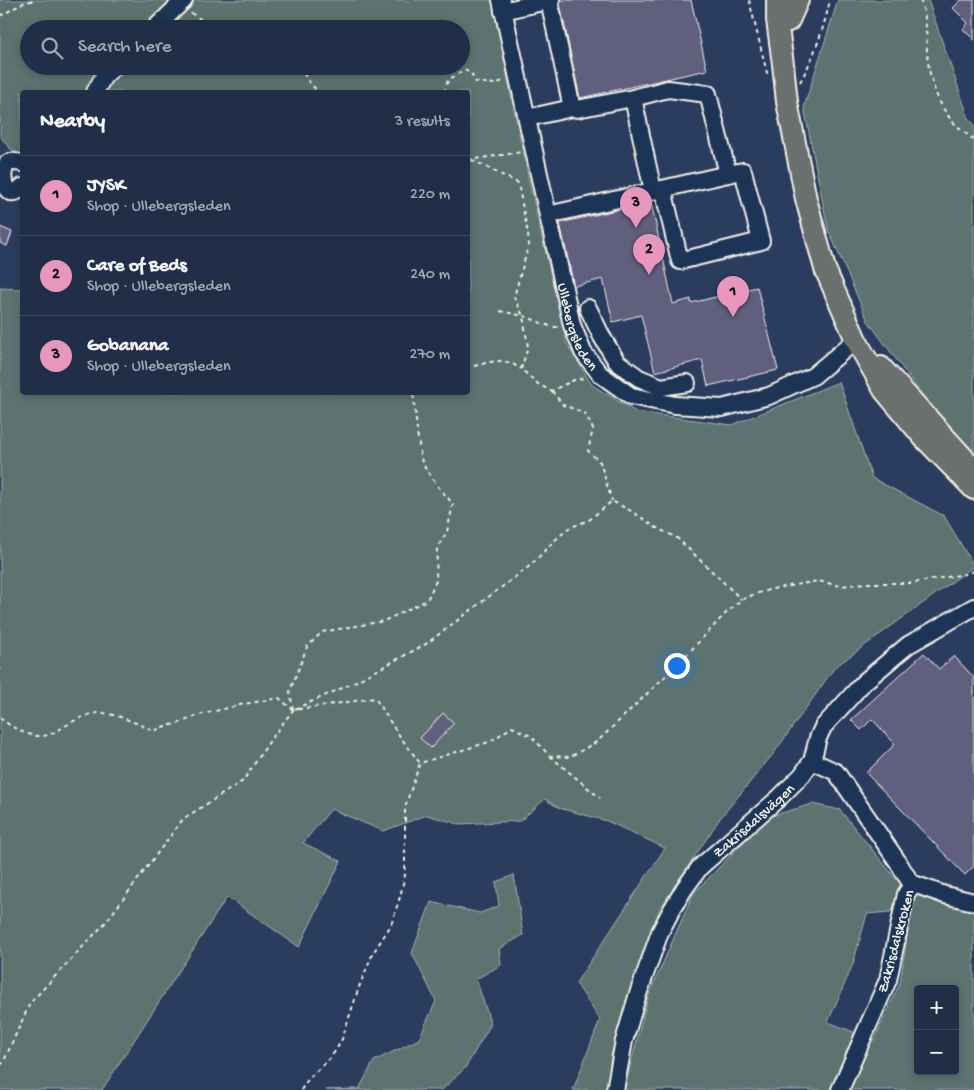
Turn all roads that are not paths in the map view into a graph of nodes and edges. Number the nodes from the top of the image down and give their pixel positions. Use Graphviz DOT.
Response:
graph roads {
  1 [pos="550,0"];
  2 [pos="777,0"];
  3 [pos="181,3"];
  4 [pos="502,6"];
  5 [pos="791,7"];
  6 [pos="163,20"];
  7 [pos="783,64"];
  8 [pos="105,75"];
  9 [pos="96,90"];
  10 [pos="633,98"];
  11 [pos="572,108"];
  12 [pos="527,118"];
  13 [pos="20,163"];
  14 [pos="728,174"];
  15 [pos="20,189"];
  16 [pos="658,190"];
  17 [pos="548,215"];
  18 [pos="588,308"];
  19 [pos="856,340"];
  20 [pos="617,362"];
  21 [pos="600,374"];
  22 [pos="687,383"];
  23 [pos="974,469"];
  24 [pos="974,489"];
  25 [pos="974,607"];
  26 [pos="812,761"];
  27 [pos="911,883"];
  28 [pos="974,902"];
  29 [pos="615,1090"];
  30 [pos="840,1090"];
  1 -- 4 [label="street"];
  1 -- 11 [label="street"];
  2 -- 7 [label="main road"];
  3 -- 6 [label="street"];
  4 -- 12 [label="street, Ullebergsleden"];
  5 -- 7 [label="main road"];
  7 -- 19 [label="main road"];
  8 -- 9 [label="street"];
  10 -- 11 [label="street"];
  10 -- 14 [label="street"];
  10 -- 16 [label="street"];
  11 -- 12 [label="street"];
  12 -- 17 [label="street, Ullebergsleden"];
  13 -- 15 [label="street"];
  14 -- 16 [label="street"];
  14 -- 16 [label="street"];
  16 -- 17 [label="street"];
  17 -- 21 [label="street, Ullebergsleden"];
  18 -- 20 [label="street"];
  19 -- 21 [label="street, Ullebergsleden"];
  19 -- 23 [label="main road"];
  19 -- 24 [label="main road"];
  20 -- 21 [label="street"];
  20 -- 22 [label="street"];
  25 -- 26 [label="street, Zakrisdalsvägen"];
  26 -- 27 [label="street, Zakrisdalskroken"];
  26 -- 29 [label="street, Zakrisdalsvägen"];
  27 -- 28 [label="street"];
  27 -- 30 [label="street, Zakrisdalskroken"];
}
